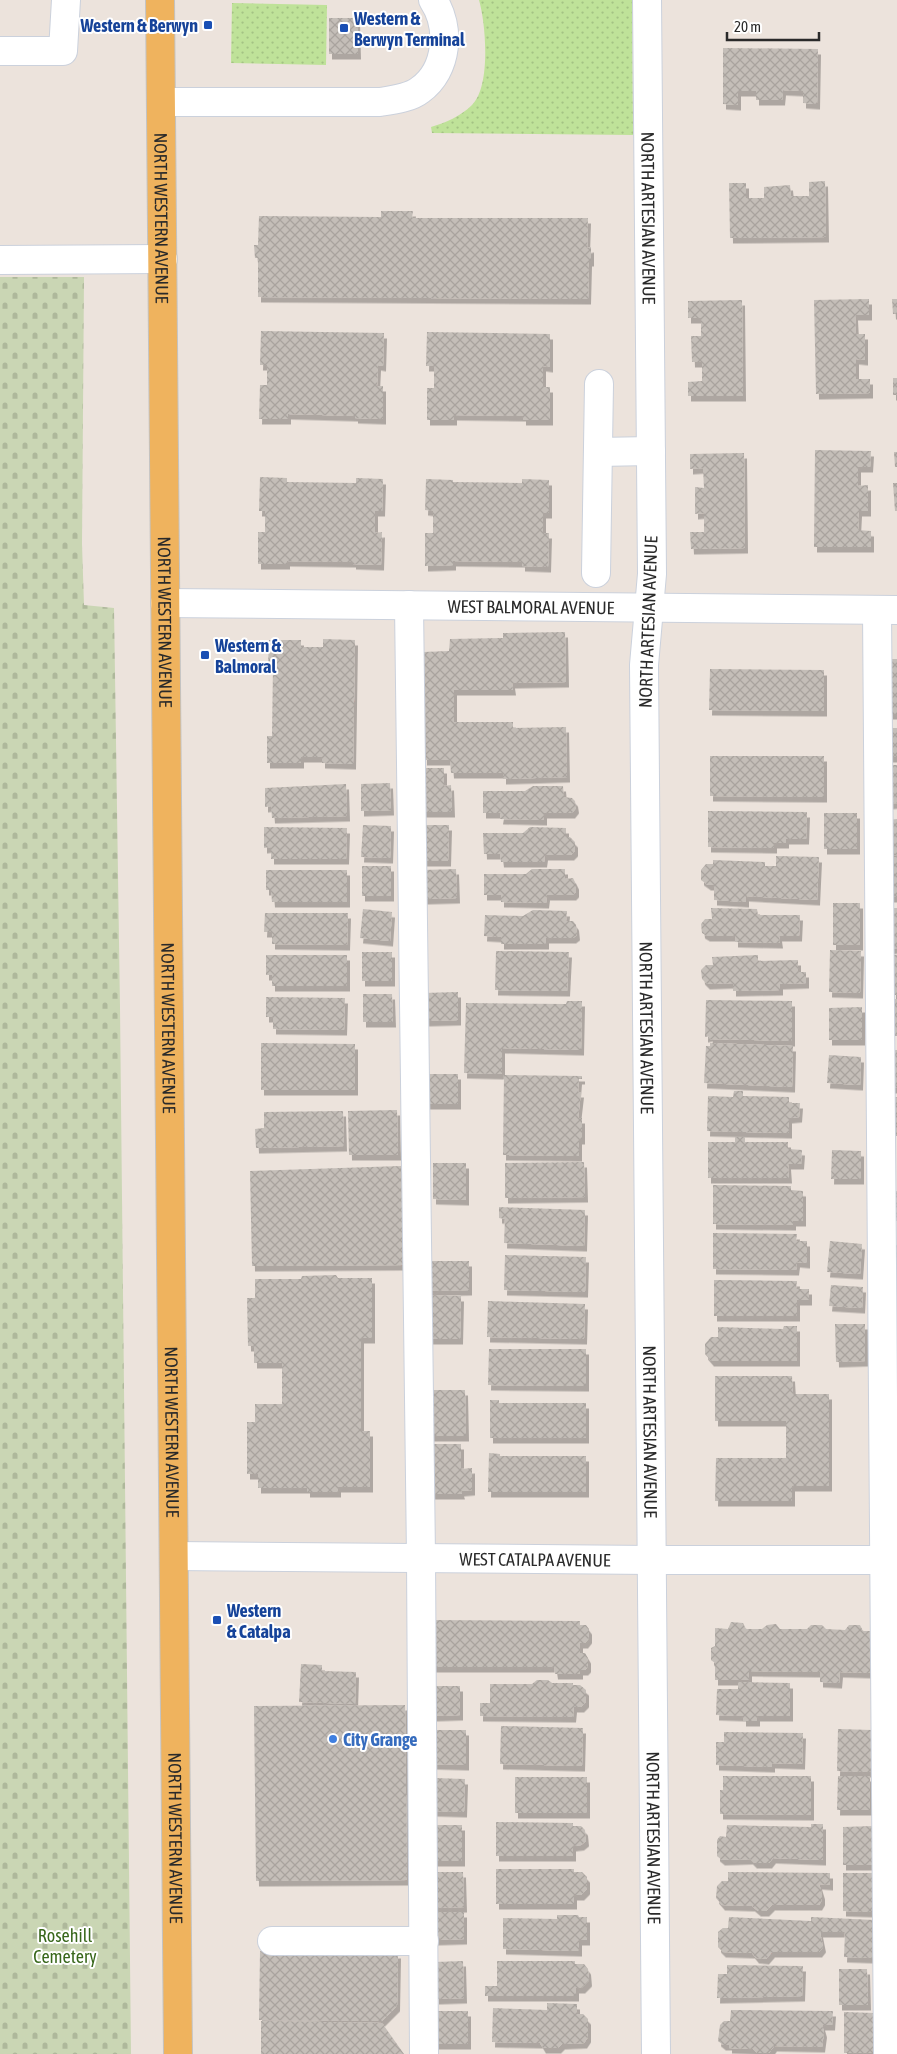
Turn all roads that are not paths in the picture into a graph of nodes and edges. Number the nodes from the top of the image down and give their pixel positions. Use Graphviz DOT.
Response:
graph roads {
  1 [pos="66,0"];
  2 [pos="160,0"];
  3 [pos="433,0"];
  4 [pos="647,0"];
  5 [pos="0,51"];
  6 [pos="162,102"];
  7 [pos="162,259"];
  8 [pos="0,260"];
  9 [pos="599,384"];
  10 [pos="651,451"];
  11 [pos="598,452"];
  12 [pos="596,573"];
  13 [pos="165,603"];
  14 [pos="409,605"];
  15 [pos="649,608"];
  16 [pos="887,610"];
  17 [pos="174,1556"];
  18 [pos="421,1558"];
  19 [pos="652,1560"];
  20 [pos="891,1560"];
  21 [pos="272,1941"];
  22 [pos="424,1941"];
  23 [pos="178,2054"];
  24 [pos="424,2054"];
  25 [pos="656,2054"];
  26 [pos="888,2054"];
  1 -- 5 [label="street"];
  2 -- 6 [label="main road, NORTH WESTERN AVENUE"];
  3 -- 6 [label="street"];
  4 -- 10 [label="street, NORTH ARTESIAN AVENUE"];
  6 -- 7 [label="main road, NORTH WESTERN AVENUE"];
  7 -- 8 [label="street"];
  7 -- 13 [label="main road, NORTH WESTERN AVENUE"];
  9 -- 11 [label="street"];
  10 -- 11 [label="street"];
  10 -- 15 [label="street, NORTH ARTESIAN AVENUE"];
  11 -- 12 [label="street"];
  13 -- 14 [label="street, WEST BALMORAL AVENUE"];
  13 -- 17 [label="main road, NORTH WESTERN AVENUE"];
  14 -- 15 [label="street, WEST BALMORAL AVENUE"];
  14 -- 18 [label="street"];
  15 -- 16 [label="street, WEST BALMORAL AVENUE"];
  15 -- 19 [label="street, NORTH ARTESIAN AVENUE"];
  16 -- 20 [label="street"];
  17 -- 18 [label="street, WEST CATALPA AVENUE"];
  17 -- 23 [label="main road, NORTH WESTERN AVENUE"];
  18 -- 19 [label="street, WEST CATALPA AVENUE"];
  18 -- 22 [label="street"];
  19 -- 20 [label="street, WEST CATALPA AVENUE"];
  19 -- 25 [label="street, NORTH ARTESIAN AVENUE"];
  20 -- 26 [label="street"];
  21 -- 22 [label="street"];
  22 -- 24 [label="street"];
}
